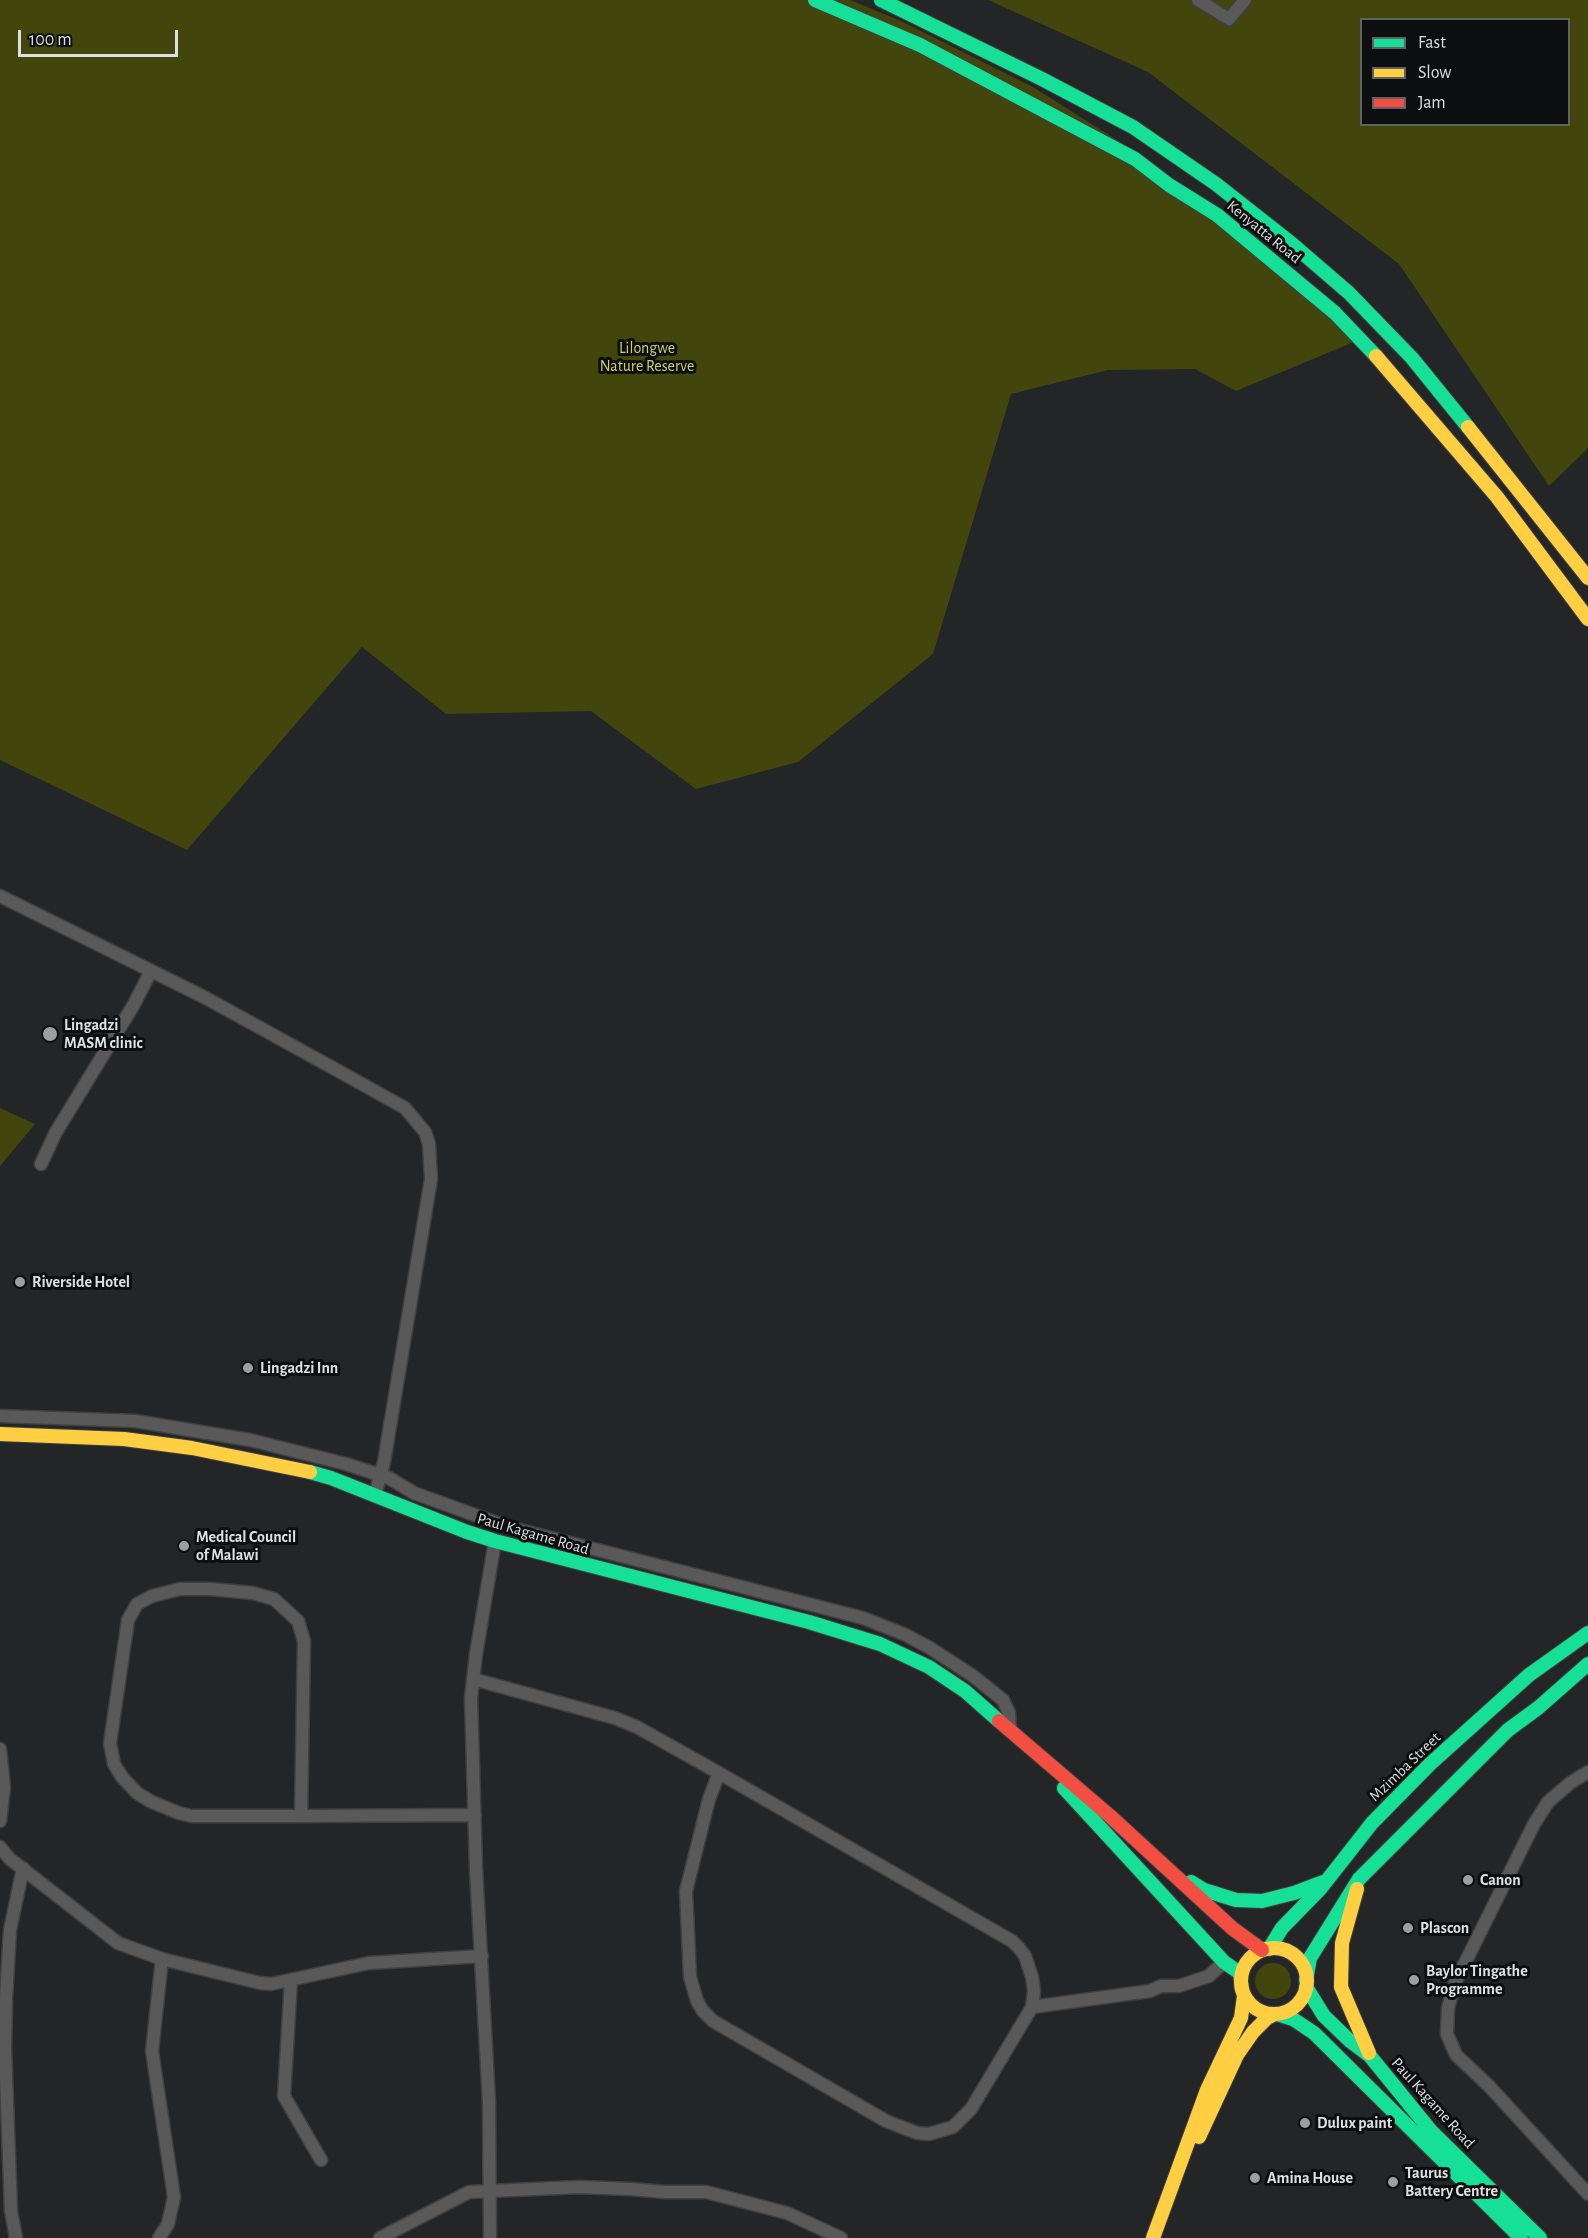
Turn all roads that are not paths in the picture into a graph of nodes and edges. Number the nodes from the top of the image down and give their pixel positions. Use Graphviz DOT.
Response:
graph roads {
  1 [pos="815,0"];
  2 [pos="881,0"];
  3 [pos="1198,0"];
  4 [pos="1245,0"];
  5 [pos="1588,578"];
  6 [pos="1588,620"];
  7 [pos="0,896"];
  8 [pos="151,971"];
  9 [pos="41,1164"];
  10 [pos="0,1416"];
  11 [pos="0,1434"];
  12 [pos="380,1475"];
  13 [pos="375,1495"];
  14 [pos="495,1541"];
  15 [pos="1588,1633"];
  16 [pos="1586,1669"];
  17 [pos="473,1679"];
  18 [pos="1010,1730"];
  19 [pos="1028,1747"];
  20 [pos="0,1749"];
  21 [pos="1588,1772"];
  22 [pos="719,1773"];
  23 [pos="475,1815"];
  24 [pos="302,1816"];
  25 [pos="0,1821"];
  26 [pos="0,1847"];
  27 [pos="1160,1862"];
  28 [pos="23,1868"];
  29 [pos="1359,1879"];
  30 [pos="1328,1880"];
  31 [pos="1266,1950"];
  32 [pos="482,1956"];
  33 [pos="162,1959"];
  34 [pos="1224,1962"];
  35 [pos="291,1980"];
  36 [pos="1306,1983"];
  37 [pos="1243,1993"];
  38 [pos="1032,2007"];
  39 [pos="1276,2014"];
  40 [pos="1370,2056"];
  41 [pos="321,2160"];
  42 [pos="1171,2191"];
  43 [pos="491,2192"];
  44 [pos="1588,2194"];
  45 [pos="16,2238"];
  46 [pos="159,2238"];
  47 [pos="380,2238"];
  48 [pos="490,2238"];
  49 [pos="841,2238"];
  50 [pos="1153,2238"];
  51 [pos="1521,2238"];
  52 [pos="1540,2238"];
  1 -- 6 [label="main road, Kenyatta Road"];
  2 -- 5 [label="main road, Kenyatta Road"];
  3 -- 4 [label="street"];
  7 -- 8 [label="street"];
  8 -- 9 [label="street"];
  8 -- 12 [label="street"];
  10 -- 12 [label="street"];
  11 -- 13 [label="main road, Paul Kagame Road"];
  12 -- 13 [label="street"];
  12 -- 18 [label="street"];
  13 -- 14 [label="main road, Paul Kagame Road"];
  14 -- 17 [label="street"];
  14 -- 18 [label="main road, Paul Kagame Road"];
  15 -- 30 [label="main road, Mzimba Street"];
  16 -- 29 [label="main road"];
  17 -- 22 [label="street"];
  17 -- 23 [label="street"];
  18 -- 19 [label="main road, Paul Kagame Road"];
  19 -- 27 [label="main road, Paul Kagame Road"];
  19 -- 34 [label="main road, Paul Kagame Road"];
  20 -- 25 [label="street"];
  21 -- 44 [label="street"];
  22 -- 38 [label="street"];
  22 -- 38 [label="street"];
  23 -- 24 [label="street"];
  23 -- 32 [label="street"];
  24 -- 24 [label="street"];
  26 -- 28 [label="street"];
  27 -- 30 [label="main road"];
  27 -- 31 [label="main road, Paul Kagame Road"];
  28 -- 33 [label="street"];
  28 -- 45 [label="street"];
  29 -- 36 [label="main road"];
  29 -- 40 [label="main road"];
  30 -- 31 [label="main road, Mzimba Street"];
  31 -- 36 [label="main road"];
  31 -- 37 [label="main road"];
  32 -- 35 [label="street"];
  32 -- 43 [label="street"];
  33 -- 35 [label="street"];
  33 -- 46 [label="street"];
  34 -- 37 [label="main road, Paul Kagame Road"];
  34 -- 38 [label="street"];
  35 -- 41 [label="street"];
  36 -- 39 [label="main road"];
  36 -- 40 [label="main road, Paul Kagame Road"];
  37 -- 39 [label="main road"];
  37 -- 42 [label="main road"];
  39 -- 42 [label="main road"];
  39 -- 51 [label="main road"];
  40 -- 52 [label="main road, Paul Kagame Road"];
  42 -- 50 [label="main road"];
  43 -- 47 [label="street"];
  43 -- 48 [label="street"];
  43 -- 49 [label="street"];
}
